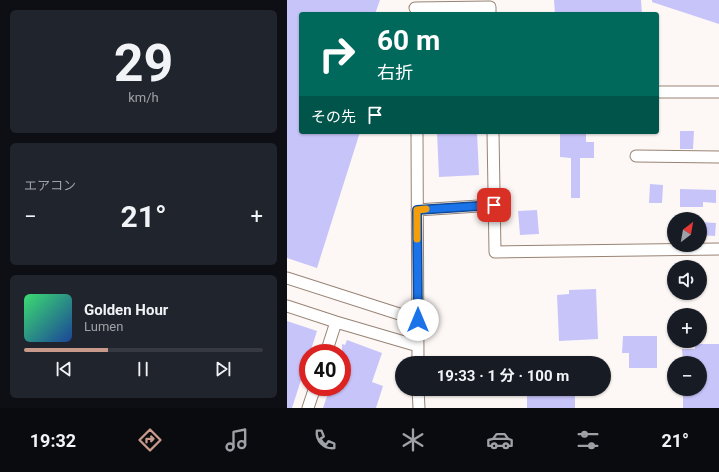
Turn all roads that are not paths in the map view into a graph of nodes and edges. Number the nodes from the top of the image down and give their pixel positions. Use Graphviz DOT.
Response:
graph roads {
  1 [pos="415,7"];
  2 [pos="490,12"];
  3 [pos="659,92"];
  4 [pos="719,92"];
  5 [pos="417,134"];
  6 [pos="493,134"];
  7 [pos="636,156"];
  8 [pos="719,157"];
  9 [pos="494,205"];
  10 [pos="417,210"];
  11 [pos="719,249"];
  12 [pos="287,278"];
  13 [pos="287,306"];
  14 [pos="418,320"];
  15 [pos="336,322"];
  16 [pos="329,344"];
  17 [pos="418,346"];
  18 [pos="418,356"];
  19 [pos="312,396"];
  20 [pos="418,396"];
  21 [pos="308,408"];
  22 [pos="419,408"];
  1 -- 2 [label="street"];
  3 -- 4 [label="street"];
  5 -- 10 [label="street"];
  6 -- 9 [label="street"];
  7 -- 8 [label="street"];
  9 -- 10 [label="street"];
  9 -- 11 [label="street"];
  10 -- 14 [label="street"];
  12 -- 14 [label="street"];
  13 -- 15 [label="street"];
  14 -- 17 [label="street"];
  15 -- 16 [label="street"];
  15 -- 17 [label="street"];
  17 -- 18 [label="street"];
  19 -- 21 [label="street"];
  20 -- 22 [label="street"];
}
